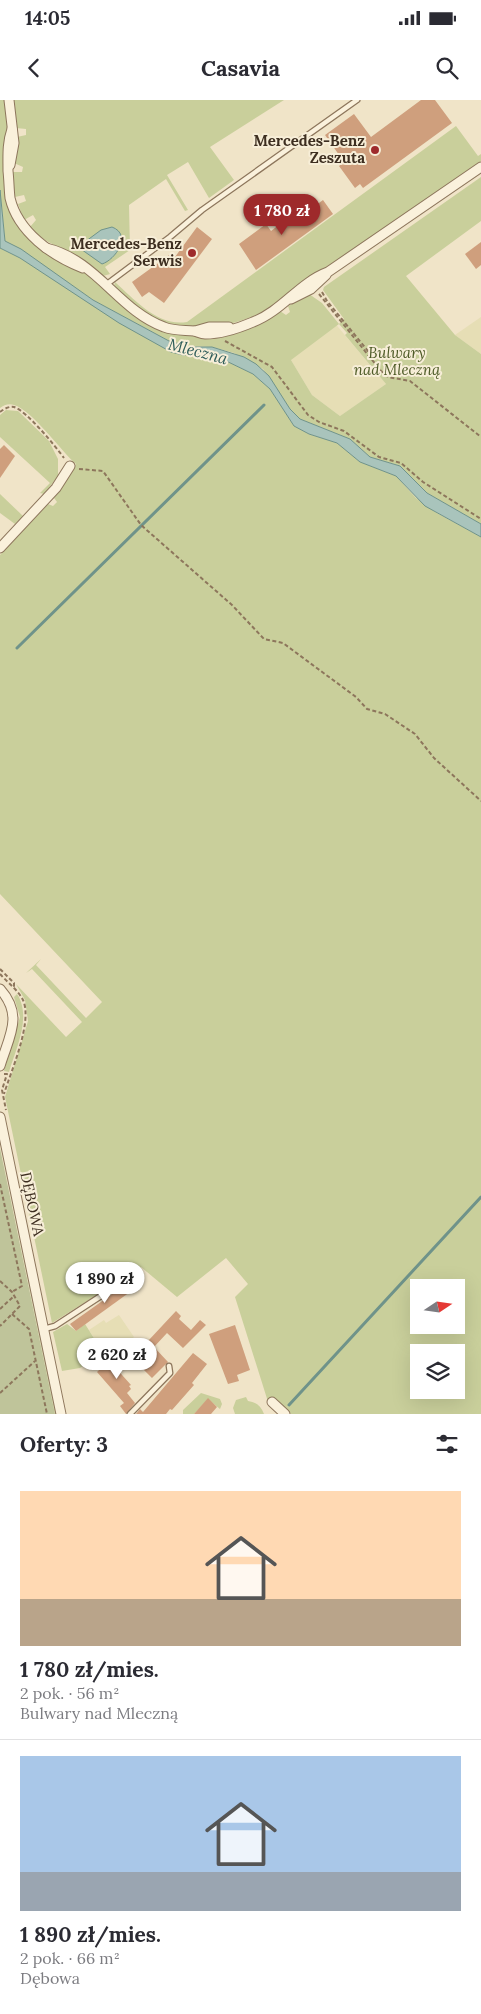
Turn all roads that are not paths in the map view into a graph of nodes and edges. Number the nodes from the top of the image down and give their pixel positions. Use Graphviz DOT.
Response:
graph roads {
  1 [pos="9,100"];
  2 [pos="357,100"];
  3 [pos="481,167"];
  4 [pos="107,284"];
  5 [pos="234,328"];
  6 [pos="194,331"];
  7 [pos="70,466"];
  8 [pos="0,548"];
  9 [pos="0,989"];
  10 [pos="0,1066"];
  11 [pos="0,1117"];
  12 [pos="133,1275"];
  13 [pos="44,1329"];
  14 [pos="169,1366"];
  15 [pos="272,1402"];
  16 [pos="61,1414"];
  17 [pos="130,1414"];
  18 [pos="285,1414"];
  1 -- 4 [label="street"];
  2 -- 4 [label="lane"];
  3 -- 5 [label="street"];
  4 -- 6 [label="street"];
  5 -- 6 [label="street"];
  5 -- 6 [label="street"];
  7 -- 8 [label="street"];
  9 -- 10 [label="street"];
  11 -- 13 [label="street, DĘBOWA"];
  12 -- 13 [label="lane"];
  13 -- 16 [label="street, DĘBOWA"];
  14 -- 17 [label="lane"];
  15 -- 18 [label="street"];
}
